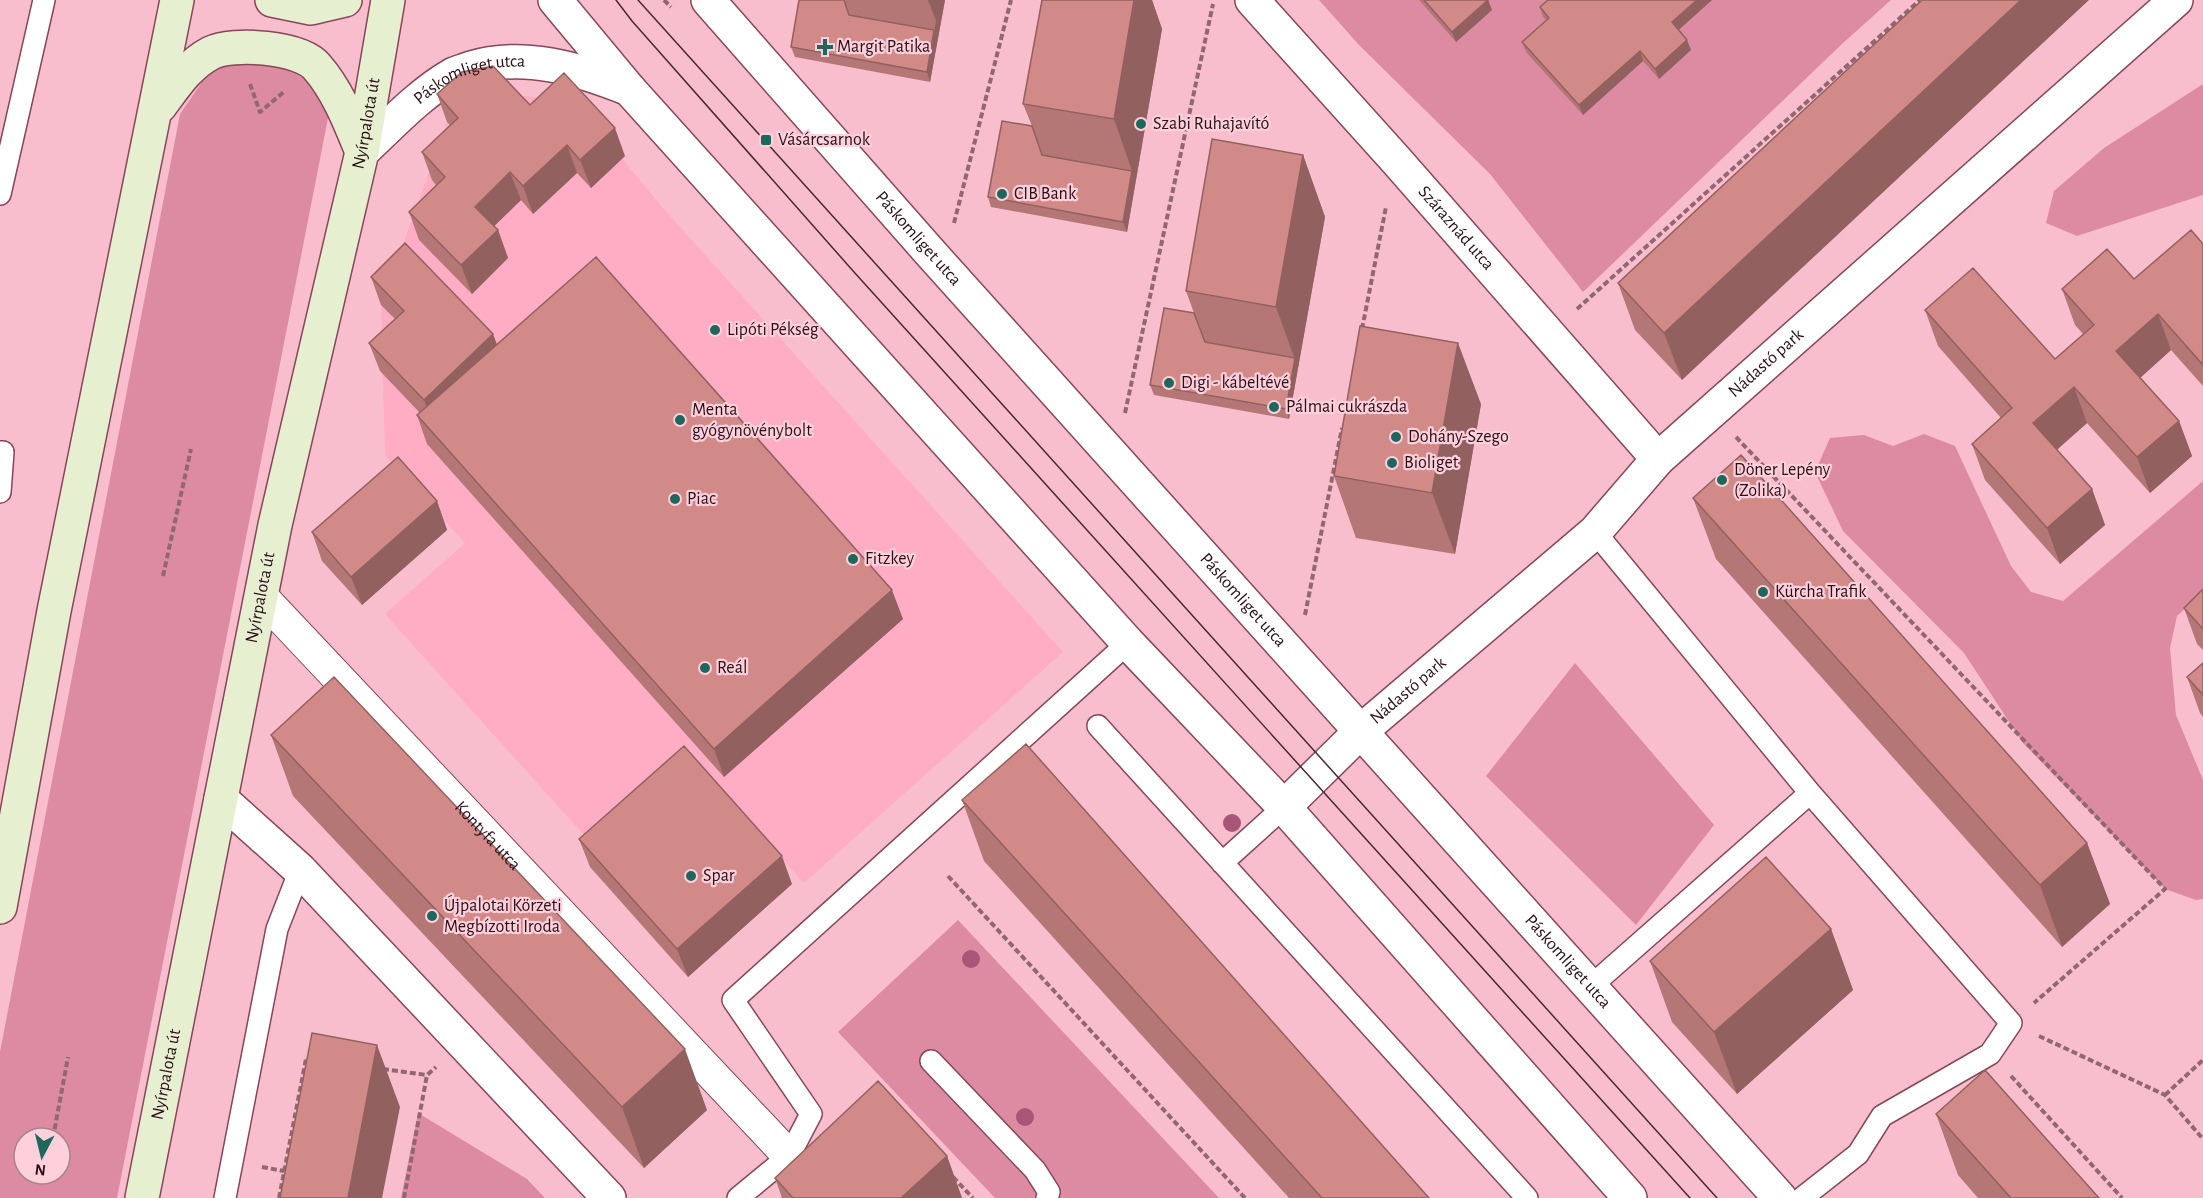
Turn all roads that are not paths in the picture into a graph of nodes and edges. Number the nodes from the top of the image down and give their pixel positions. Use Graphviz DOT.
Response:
graph roads {
  1 [pos="44,0"];
  2 [pos="177,0"];
  3 [pos="272,0"];
  4 [pos="345,0"];
  5 [pos="388,0"];
  6 [pos="555,0"];
  7 [pos="708,0"];
  8 [pos="1252,0"];
  9 [pos="2176,0"];
  10 [pos="629,89"];
  11 [pos="156,112"];
  12 [pos="362,152"];
  13 [pos="0,194"];
  14 [pos="2,452"];
  15 [pos="1658,459"];
  16 [pos="0,492"];
  17 [pos="1594,532"];
  18 [pos="261,596"];
  19 [pos="1128,643"];
  20 [pos="1098,726"];
  21 [pos="1361,731"];
  22 [pos="1810,793"];
  23 [pos="221,799"];
  24 [pos="1284,807"];
  25 [pos="1222,863"];
  26 [pos="300,870"];
  27 [pos="0,907"];
  28 [pos="1590,987"];
  29 [pos="931,1061"];
  30 [pos="789,1156"];
  31 [pos="142,1198"];
  32 [pos="225,1198"];
  33 [pos="609,1198"];
  34 [pos="738,1198"];
  35 [pos="1047,1198"];
  36 [pos="1527,1198"];
  37 [pos="1630,1198"];
  38 [pos="1780,1198"];
  39 [pos="1802,1198"];
  1 -- 13 [label="lane"];
  2 -- 11 [label="main road"];
  3 -- 4 [label="main road"];
  5 -- 12 [label="main road, Nyírpalota út"];
  6 -- 10 [label="street, Páskomliget utca"];
  7 -- 21 [label="street, Páskomliget utca"];
  8 -- 15 [label="street, Száraznád utca"];
  9 -- 15 [label="street, Nádastó park"];
  10 -- 12 [label="street, Páskomliget utca"];
  10 -- 19 [label="street, Páskomliget utca"];
  11 -- 12 [label="main road"];
  11 -- 27 [label="main road"];
  12 -- 18 [label="main road, Nyírpalota út"];
  14 -- 16 [label="lane"];
  15 -- 17 [label="street, Nádastó park"];
  17 -- 21 [label="street, Nádastó park"];
  17 -- 22 [label="lane"];
  18 -- 23 [label="main road, Nyírpalota út"];
  18 -- 30 [label="street, Kontyfa utca"];
  19 -- 24 [label="street, Páskomliget utca"];
  19 -- 30 [label="lane"];
  20 -- 25 [label="lane"];
  21 -- 24 [label="street, Nádastó park"];
  21 -- 28 [label="street, Páskomliget utca"];
  22 -- 28 [label="lane"];
  22 -- 39 [label="lane"];
  23 -- 26 [label="street"];
  23 -- 31 [label="main road, Nyírpalota út"];
  24 -- 25 [label="lane"];
  24 -- 37 [label="street, Páskomliget utca"];
  25 -- 36 [label="lane"];
  26 -- 32 [label="lane"];
  26 -- 33 [label="street"];
  28 -- 38 [label="street, Páskomliget utca"];
  29 -- 35 [label="lane"];
  30 -- 34 [label="lane"];
}
